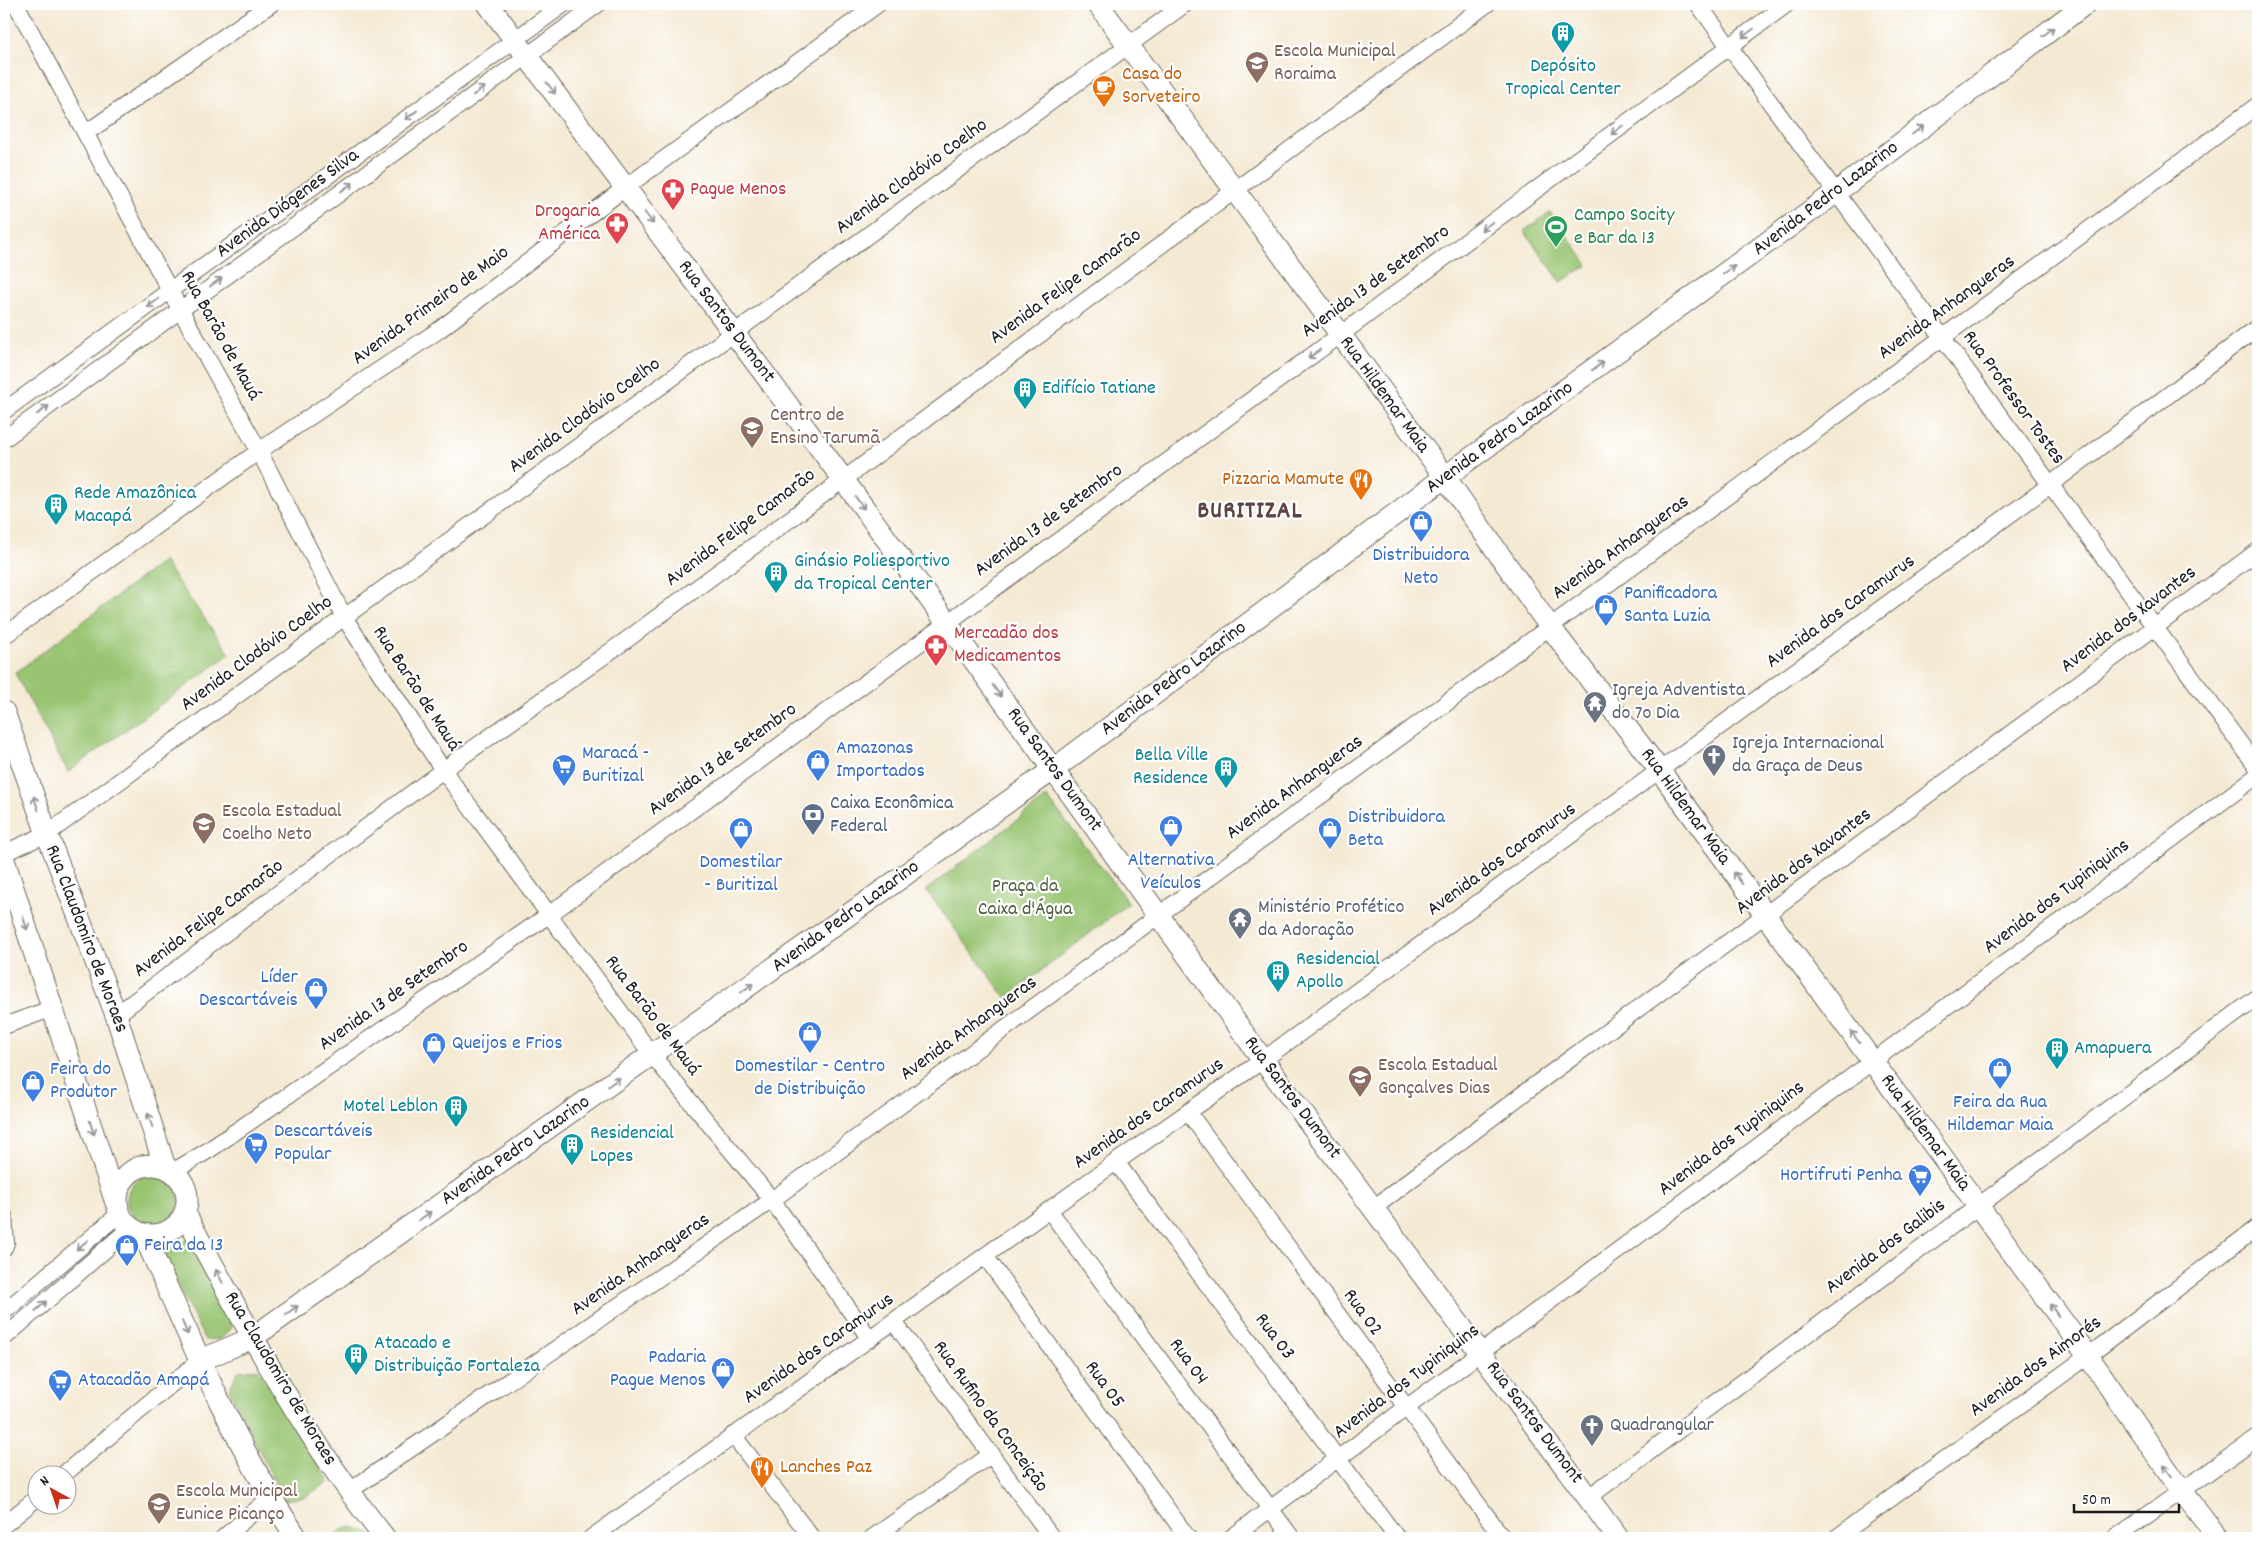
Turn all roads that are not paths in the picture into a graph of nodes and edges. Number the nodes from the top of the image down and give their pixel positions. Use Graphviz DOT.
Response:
graph roads {
  1 [pos="16,4"];
  2 [pos="271,4"];
  3 [pos="488,4"];
  4 [pos="564,4"];
  5 [pos="598,4"];
  6 [pos="878,4"];
  7 [pos="1098,4"];
  8 [pos="1185,4"];
  9 [pos="1487,4"];
  10 [pos="1698,4"];
  11 [pos="1787,4"];
  12 [pos="2085,4"];
  13 [pos="1129,45"];
  14 [pos="1729,47"];
  15 [pos="521,48"];
  16 [pos="2258,105"];
  17 [pos="86,133"];
  18 [pos="384,134"];
  19 [pos="396,151"];
  20 [pos="626,187"];
  21 [pos="1235,190"];
  22 [pos="1838,191"];
  23 [pos="170,291"];
  24 [pos="181,308"];
  25 [pos="2258,327"];
  26 [pos="734,333"];
  27 [pos="1340,335"];
  28 [pos="1942,338"];
  29 [pos="4,411"];
  30 [pos="4,439"];
  31 [pos="259,451"];
  32 [pos="1445,477"];
  33 [pos="843,479"];
  34 [pos="2050,485"];
  35 [pos="2258,551"];
  36 [pos="344,618"];
  37 [pos="946,622"];
  38 [pos="1550,627"];
  39 [pos="2154,628"];
  40 [pos="4,636"];
  41 [pos="4,712"];
  42 [pos="2258,768"];
  43 [pos="1054,769"];
  44 [pos="443,770"];
  45 [pos="1660,771"];
  46 [pos="2258,774"];
  47 [pos="47,834"];
  48 [pos="5,865"];
  49 [pos="550,914"];
  50 [pos="1159,915"];
  51 [pos="1766,917"];
  52 [pos="2258,997"];
  53 [pos="53,1008"];
  54 [pos="116,1015"];
  55 [pos="4,1026"];
  56 [pos="652,1055"];
  57 [pos="1263,1060"];
  58 [pos="1872,1060"];
  59 [pos="1188,1112"];
  60 [pos="1116,1162"];
  61 [pos="170,1169"];
  62 [pos="772,1200"];
  63 [pos="1978,1206"];
  64 [pos="1374,1207"];
  65 [pos="1049,1210"];
  66 [pos="185,1213"];
  67 [pos="4,1216"];
  68 [pos="127,1220"];
  69 [pos="2258,1227"];
  70 [pos="4,1248"];
  71 [pos="985,1256"];
  72 [pos="4,1312"];
  73 [pos="894,1322"];
  74 [pos="4,1338"];
  75 [pos="252,1338"];
  76 [pos="870,1338"];
  77 [pos="1481,1353"];
  78 [pos="2088,1356"];
  79 [pos="200,1362"];
  80 [pos="1406,1408"];
  81 [pos="733,1435"];
  82 [pos="2258,1437"];
  83 [pos="992,1454"];
  84 [pos="1339,1459"];
  85 [pos="76,1464"];
  86 [pos="2182,1491"];
  87 [pos="348,1492"];
  88 [pos="1589,1497"];
  89 [pos="270,1498"];
  90 [pos="28,1505"];
  91 [pos="1270,1509"];
  92 [pos="4,1525"];
  93 [pos="223,1538"];
  94 [pos="297,1538"];
  95 [pos="385,1538"];
  96 [pos="591,1538"];
  97 [pos="812,1538"];
  98 [pos="872,1538"];
  99 [pos="1052,1538"];
  100 [pos="1188,1538"];
  101 [pos="1231,1538"];
  102 [pos="1292,1538"];
  103 [pos="1397,1538"];
  104 [pos="1503,1538"];
  105 [pos="1618,1538"];
  106 [pos="1836,1538"];
  107 [pos="2115,1538"];
  108 [pos="2218,1538"];
  1 -- 17 [label="street, Rua Barão de Mauá"];
  2 -- 17 [label="street"];
  3 -- 15 [label="main road, Rua Santos Dumont"];
  4 -- 15 [label="street, Avenida Diógenes Silva"];
  5 -- 15 [label="street, Avenida Diógenes Silva"];
  6 -- 20 [label="street, Avenida Primeiro de Maio"];
  7 -- 13 [label="main road, Rua Hildemar Maia"];
  8 -- 13 [label="street, Avenida Clodóvio Coelho"];
  9 -- 21 [label="street, Avenida Felipe Camarão"];
  10 -- 14 [label="street, Rua Professor Tostes"];
  11 -- 14 [label="street, Avenida 13 de Setembro, one-way"];
  22 -- 12 [label="main road, Avenida Pedro Lazarino, one-way"];
  13 -- 21 [label="main road, Rua Hildemar Maia"];
  13 -- 26 [label="street, Avenida Clodóvio Coelho"];
  14 -- 22 [label="street, Rua Professor Tostes"];
  14 -- 27 [label="street, Avenida 13 de Setembro, one-way"];
  15 -- 18 [label="street, Avenida Diógenes Silva, one-way"];
  19 -- 15 [label="street, Avenida Diógenes Silva, one-way"];
  15 -- 20 [label="main road, Rua Santos Dumont, one-way"];
  16 -- 28 [label="street, Avenida Anhangueras"];
  17 -- 23 [label="street, Rua Barão de Mauá"];
  18 -- 19 [label="street"];
  18 -- 23 [label="street, Avenida Diógenes Silva"];
  24 -- 19 [label="street, Avenida Diógenes Silva, one-way"];
  20 -- 26 [label="main road, Rua Santos Dumont, one-way"];
  20 -- 31 [label="street, Avenida Primeiro de Maio"];
  21 -- 27 [label="main road, Rua Hildemar Maia"];
  21 -- 33 [label="street, Avenida Felipe Camarão"];
  22 -- 28 [label="street, Rua Professor Tostes"];
  32 -- 22 [label="main road, Avenida Pedro Lazarino, one-way"];
  23 -- 24 [label="street, Rua Barão de Mauá"];
  23 -- 29 [label="street, Avenida Diógenes Silva, one-way"];
  30 -- 24 [label="street, Avenida Diógenes Silva, one-way"];
  24 -- 31 [label="street, Rua Barão de Mauá"];
  25 -- 34 [label="street, Avenida dos Caramurus"];
  26 -- 33 [label="main road, Rua Santos Dumont"];
  26 -- 36 [label="street, Avenida Clodóvio Coelho"];
  27 -- 32 [label="main road, Rua Hildemar Maia"];
  27 -- 37 [label="street, Avenida 13 de Setembro, one-way"];
  28 -- 34 [label="street, Rua Professor Tostes"];
  28 -- 38 [label="street, Avenida Anhangueras"];
  31 -- 36 [label="street, Rua Barão de Mauá"];
  31 -- 40 [label="street, Avenida Primeiro de Maio"];
  32 -- 38 [label="main road, Rua Hildemar Maia"];
  32 -- 43 [label="main road, Avenida Pedro Lazarino"];
  33 -- 37 [label="main road, Rua Santos Dumont, one-way"];
  33 -- 44 [label="street, Avenida Felipe Camarão"];
  34 -- 39 [label="street, Rua Professor Tostes"];
  34 -- 45 [label="street, Avenida dos Caramurus"];
  35 -- 39 [label="street, Avenida dos Xavantes"];
  36 -- 44 [label="street, Rua Barão de Mauá"];
  36 -- 47 [label="street, Avenida Clodóvio Coelho"];
  37 -- 43 [label="main road, Rua Santos Dumont, one-way"];
  37 -- 49 [label="street, Avenida 13 de Setembro"];
  38 -- 45 [label="main road, Rua Hildemar Maia"];
  38 -- 50 [label="street, Avenida Anhangueras"];
  39 -- 42 [label="street, Rua Professor Tostes"];
  39 -- 51 [label="street, Avenida dos Xavantes"];
  47 -- 41 [label="main road, Rua Claudomiro de Moraes, one-way"];
  43 -- 50 [label="main road, Rua Santos Dumont"];
  56 -- 43 [label="main road, Avenida Pedro Lazarino, one-way"];
  44 -- 49 [label="street, Rua Barão de Mauá"];
  44 -- 54 [label="street, Avenida Felipe Camarão"];
  51 -- 45 [label="main road, Rua Hildemar Maia, one-way"];
  45 -- 57 [label="street, Avenida dos Caramurus"];
  46 -- 58 [label="street, Avenida dos Tupiniquins"];
  47 -- 48 [label="street, Avenida Clodóvio Coelho"];
  47 -- 54 [label="main road, Rua Claudomiro de Moraes"];
  48 -- 53 [label="main road, one-way"];
  49 -- 56 [label="street, Rua Barão de Mauá"];
  49 -- 61 [label="street, Avenida 13 de Setembro"];
  50 -- 57 [label="main road, Rua Santos Dumont"];
  50 -- 62 [label="street, Avenida Anhangueras"];
  58 -- 51 [label="main road, Rua Hildemar Maia, one-way"];
  51 -- 64 [label="street, Avenida dos Xavantes"];
  52 -- 63 [label="street, Avenida dos Galibis"];
  53 -- 55 [label="street"];
  53 -- 68 [label="main road, one-way"];
  61 -- 54 [label="main road, Rua Claudomiro de Moraes, one-way"];
  56 -- 62 [label="street, Rua Barão de Mauá"];
  75 -- 56 [label="main road, Avenida Pedro Lazarino, one-way"];
  57 -- 59 [label="street, Avenida dos Caramurus"];
  57 -- 64 [label="main road, Rua Santos Dumont"];
  58 -- 63 [label="main road, Rua Hildemar Maia"];
  58 -- 77 [label="street, Avenida dos Tupiniquins"];
  59 -- 60 [label="street, Avenida dos Caramurus"];
  59 -- 80 [label="street, Rua 02"];
  60 -- 65 [label="street, Avenida dos Caramurus"];
  60 -- 84 [label="street, Rua 03"];
  61 -- 66 [label="main road"];
  61 -- 68 [label="main road"];
  62 -- 76 [label="street, Rua Barão de Mauá"];
  62 -- 87 [label="street, Avenida Anhangueras"];
  78 -- 63 [label="main road, Rua Hildemar Maia, one-way"];
  63 -- 88 [label="street, Avenida dos Galibis"];
  64 -- 77 [label="main road, Rua Santos Dumont"];
  65 -- 71 [label="street, Avenida dos Caramurus"];
  65 -- 91 [label="street, Rua 04"];
  66 -- 68 [label="main road"];
  75 -- 66 [label="main road, Rua Claudomiro de Moraes, one-way"];
  67 -- 70 [label="street"];
  68 -- 72 [label="street, one-way"];
  74 -- 68 [label="street, one-way"];
  68 -- 79 [label="main road, one-way"];
  69 -- 78 [label="street, Avenida dos Aimorés"];
  71 -- 73 [label="street, Avenida dos Caramurus"];
  71 -- 100 [label="street, Rua 05"];
  73 -- 76 [label="street, Avenida dos Caramurus"];
  73 -- 83 [label="street, Rua Rufino da Conceição"];
  75 -- 79 [label="main road, Avenida Pedro Lazarino"];
  75 -- 87 [label="main road, Rua Claudomiro de Moraes"];
  76 -- 81 [label="street, Avenida dos Caramurus"];
  77 -- 80 [label="street, Avenida dos Tupiniquins"];
  77 -- 88 [label="main road, Rua Santos Dumont"];
  86 -- 78 [label="main road, Rua Hildemar Maia, one-way"];
  78 -- 106 [label="street, Avenida dos Aimorés"];
  79 -- 85 [label="street"];
  79 -- 89 [label="main road"];
  80 -- 84 [label="street, Avenida dos Tupiniquins"];
  80 -- 104 [label="street, Rua 02"];
  81 -- 96 [label="street, Avenida dos Caramurus"];
  81 -- 97 [label="street"];
  82 -- 86 [label="street"];
  83 -- 98 [label="street"];
  83 -- 99 [label="street, Rua Rufino da Conceição"];
  84 -- 91 [label="street, Avenida dos Tupiniquins"];
  84 -- 103 [label="street, Rua 03"];
  86 -- 107 [label="street"];
  86 -- 108 [label="main road, Rua Hildemar Maia"];
  87 -- 95 [label="main road, Rua Claudomiro de Moraes"];
  88 -- 105 [label="main road, Rua Santos Dumont"];
  89 -- 93 [label="street"];
  89 -- 94 [label="main road"];
  90 -- 92 [label="street"];
  91 -- 101 [label="street, Avenida dos Tupiniquins"];
  91 -- 102 [label="street, Rua 04"];
}
